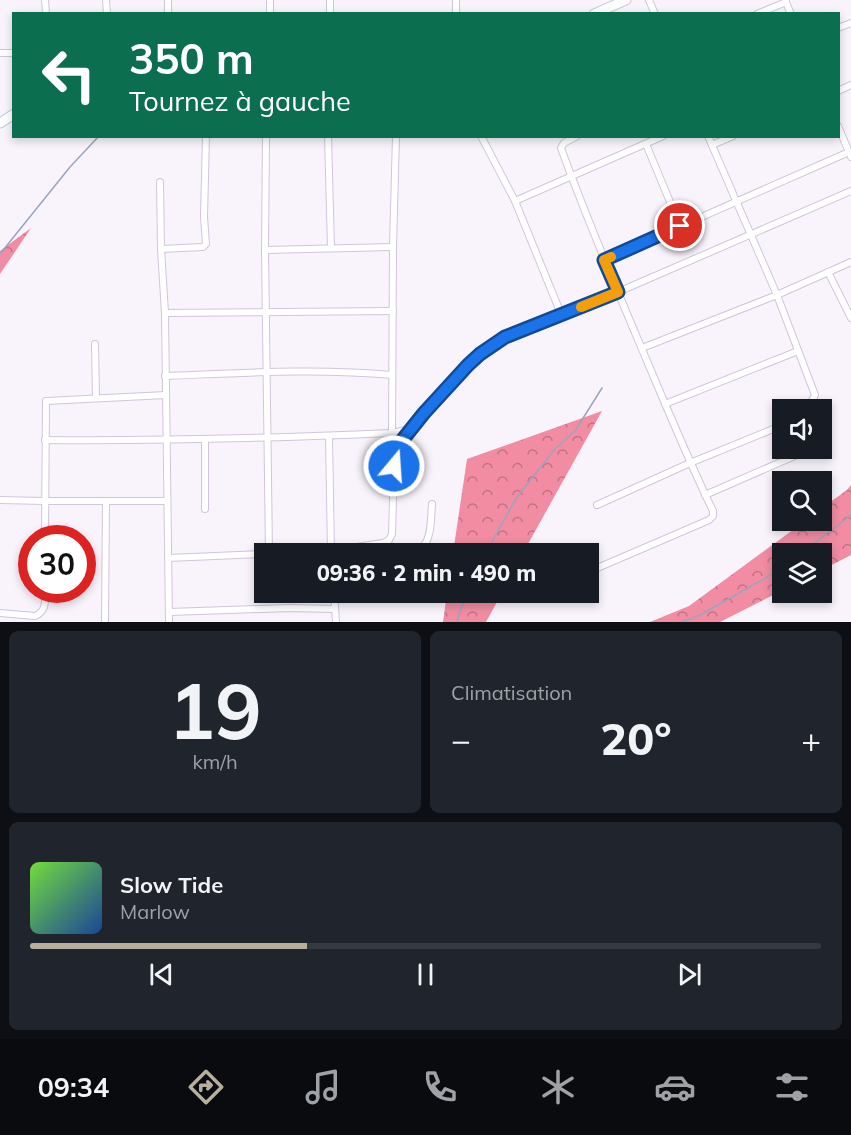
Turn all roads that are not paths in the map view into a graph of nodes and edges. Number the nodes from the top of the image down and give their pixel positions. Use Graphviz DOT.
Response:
graph roads {
  1 [pos="626,0"];
  2 [pos="786,1"];
  3 [pos="615,9"];
  4 [pos="761,12"];
  5 [pos="840,131"];
  6 [pos="206,138"];
  7 [pos="266,138"];
  8 [pos="328,138"];
  9 [pos="396,138"];
  10 [pos="483,138"];
  11 [pos="573,138"];
  12 [pos="659,138"];
  13 [pos="709,138"];
  14 [pos="729,138"];
  15 [pos="646,144"];
  16 [pos="712,146"];
  17 [pos="850,154"];
  18 [pos="572,177"];
  19 [pos="160,182"];
  20 [pos="851,191"];
  21 [pos="514,201"];
  22 [pos="736,201"];
  23 [pos="680,226"];
  24 [pos="750,235"];
  25 [pos="393,247"];
  26 [pos="331,248"];
  27 [pos="161,249"];
  28 [pos="265,250"];
  29 [pos="604,260"];
  30 [pos="851,262"];
  31 [pos="828,272"];
  32 [pos="618,292"];
  33 [pos="777,295"];
  34 [pos="393,311"];
  35 [pos="265,312"];
  36 [pos="165,313"];
  37 [pos="561,314"];
  38 [pos="851,318"];
  39 [pos="96,344"];
  40 [pos="642,348"];
  41 [pos="798,351"];
  42 [pos="266,372"];
  43 [pos="392,375"];
  44 [pos="165,376"];
  45 [pos="166,395"];
  46 [pos="96,398"];
  47 [pos="813,399"];
  48 [pos="665,404"];
  49 [pos="411,429"];
  50 [pos="772,430"];
  51 [pos="392,434"];
  52 [pos="329,436"];
  53 [pos="267,439"];
  54 [pos="45,440"];
  55 [pos="205,440"];
  56 [pos="166,441"];
  57 [pos="788,459"];
  58 [pos="690,464"];
  59 [pos="705,495"];
  60 [pos="0,500"];
  61 [pos="45,501"];
  62 [pos="106,501"];
  63 [pos="167,501"];
  64 [pos="432,504"];
  65 [pos="597,505"];
  66 [pos="205,509"];
  67 [pos="45,525"];
  68 [pos="270,543"];
  69 [pos="331,543"];
  70 [pos="383,543"];
  71 [pos="426,543"];
  72 [pos="254,554"];
  73 [pos="168,558"];
  74 [pos="599,567"];
  75 [pos="45,603"];
  76 [pos="335,603"];
  77 [pos="335,609"];
  78 [pos="169,612"];
  79 [pos="0,613"];
  80 [pos="105,622"];
  81 [pos="169,622"];
  82 [pos="336,622"];
  1 -- 3 [label="street"];
  2 -- 4 [label="street"];
  5 -- 17 [label="street"];
  6 -- 27 [label="street"];
  7 -- 28 [label="street"];
  8 -- 26 [label="street"];
  9 -- 25 [label="street"];
  10 -- 21 [label="street"];
  11 -- 18 [label="street"];
  12 -- 15 [label="street"];
  13 -- 16 [label="street"];
  14 -- 16 [label="street"];
  15 -- 18 [label="street"];
  15 -- 23 [label="street"];
  16 -- 22 [label="street"];
  17 -- 22 [label="street"];
  18 -- 21 [label="street"];
  18 -- 29 [label="street"];
  19 -- 27 [label="street"];
  20 -- 24 [label="street"];
  21 -- 37 [label="street"];
  22 -- 23 [label="street"];
  22 -- 24 [label="street"];
  23 -- 29 [label="street"];
  24 -- 32 [label="street"];
  24 -- 33 [label="street"];
  25 -- 26 [label="street"];
  25 -- 34 [label="street"];
  26 -- 28 [label="street"];
  27 -- 36 [label="street"];
  28 -- 35 [label="street"];
  29 -- 32 [label="street"];
  30 -- 31 [label="street"];
  31 -- 33 [label="street"];
  31 -- 38 [label="street"];
  32 -- 37 [label="street"];
  32 -- 40 [label="street"];
  33 -- 40 [label="street"];
  33 -- 41 [label="street"];
  34 -- 35 [label="street"];
  34 -- 43 [label="street"];
  35 -- 36 [label="street"];
  35 -- 42 [label="street"];
  36 -- 44 [label="street"];
  37 -- 49 [label="street"];
  39 -- 46 [label="street"];
  40 -- 48 [label="street"];
  41 -- 47 [label="street"];
  41 -- 48 [label="street"];
  42 -- 43 [label="street"];
  42 -- 44 [label="street"];
  42 -- 53 [label="street"];
  43 -- 51 [label="street"];
  44 -- 45 [label="street"];
  45 -- 46 [label="street"];
  45 -- 56 [label="street"];
  46 -- 54 [label="street"];
  48 -- 58 [label="street"];
  49 -- 51 [label="street"];
  49 -- 70 [label="street"];
  50 -- 58 [label="street"];
  51 -- 52 [label="street"];
  52 -- 53 [label="street"];
  52 -- 69 [label="street"];
  53 -- 55 [label="street"];
  53 -- 68 [label="street"];
  54 -- 56 [label="street"];
  54 -- 61 [label="street"];
  55 -- 56 [label="street"];
  55 -- 66 [label="street"];
  56 -- 63 [label="street"];
  57 -- 59 [label="street"];
  58 -- 59 [label="street"];
  58 -- 65 [label="street"];
  59 -- 74 [label="street"];
  60 -- 61 [label="street"];
  61 -- 62 [label="street"];
  61 -- 67 [label="street"];
  62 -- 63 [label="street"];
  62 -- 80 [label="street"];
  63 -- 73 [label="street"];
  64 -- 71 [label="street"];
  72 -- 73 [label="street"];
  73 -- 78 [label="street"];
  75 -- 79 [label="street"];
  76 -- 77 [label="street"];
  77 -- 78 [label="street"];
  77 -- 82 [label="street"];
  78 -- 81 [label="street"];
}
